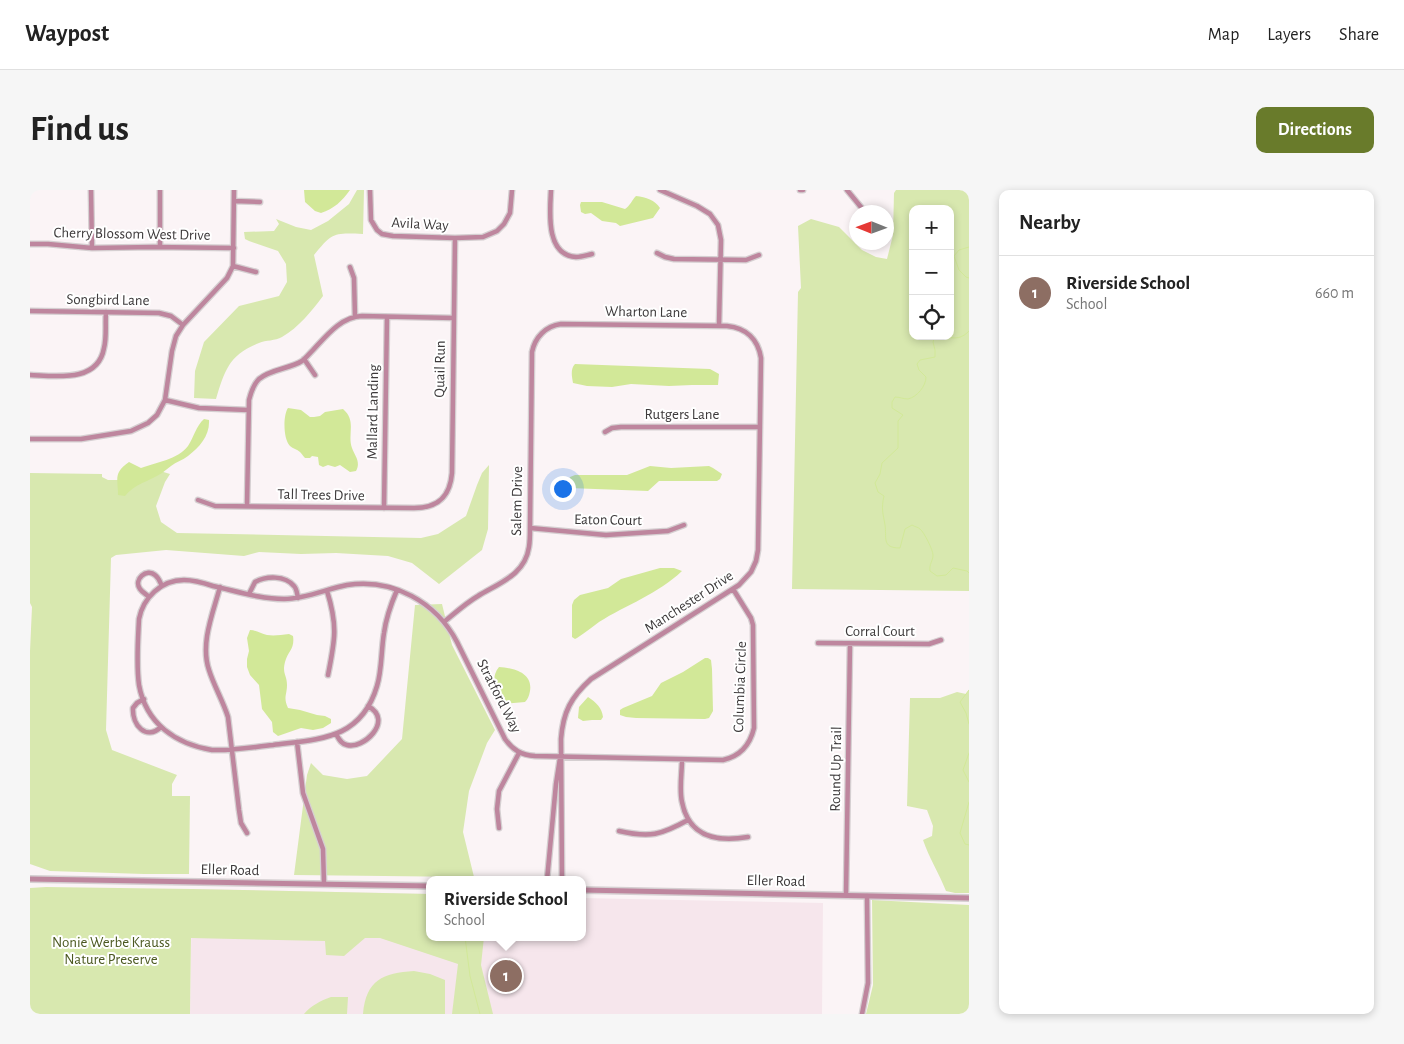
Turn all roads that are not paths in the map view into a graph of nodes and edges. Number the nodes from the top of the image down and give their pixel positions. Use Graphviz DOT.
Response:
graph roads {
  1 [pos="91,190"];
  2 [pos="160,190"];
  3 [pos="234,190"];
  4 [pos="370,190"];
  5 [pos="512,190"];
  6 [pos="550,190"];
  7 [pos="660,190"];
  8 [pos="848,190"];
  9 [pos="234,201"];
  10 [pos="260,202"];
  11 [pos="860,205"];
  12 [pos="455,238"];
  13 [pos="30,244"];
  14 [pos="160,247"];
  15 [pos="92,248"];
  16 [pos="234,248"];
  17 [pos="657,253"];
  18 [pos="592,254"];
  19 [pos="759,255"];
  20 [pos="720,260"];
  21 [pos="233,266"];
  22 [pos="350,267"];
  23 [pos="256,272"];
  24 [pos="30,311"];
  25 [pos="106,312"];
  26 [pos="355,316"];
  27 [pos="387,317"];
  28 [pos="454,318"];
  29 [pos="183,325"];
  30 [pos="719,326"];
  31 [pos="536,340"];
  32 [pos="755,341"];
  33 [pos="304,360"];
  34 [pos="30,375"];
  35 [pos="315,375"];
  36 [pos="165,400"];
  37 [pos="248,410"];
  38 [pos="760,427"];
  39 [pos="605,432"];
  40 [pos="30,439"];
  41 [pos="442,498"];
  42 [pos="198,500"];
  43 [pos="247,506"];
  44 [pos="384,508"];
  45 [pos="684,525"];
  46 [pos="530,528"];
  47 [pos="162,586"];
  48 [pos="220,587"];
  49 [pos="733,589"];
  50 [pos="397,590"];
  51 [pos="326,591"];
  52 [pos="249,594"];
  53 [pos="149,597"];
  54 [pos="298,598"];
  55 [pos="444,622"];
  56 [pos="941,640"];
  57 [pos="818,643"];
  58 [pos="850,644"];
  59 [pos="328,675"];
  60 [pos="144,699"];
  61 [pos="368,706"];
  62 [pos="162,727"];
  63 [pos="336,734"];
  64 [pos="297,742"];
  65 [pos="232,749"];
  66 [pos="519,752"];
  67 [pos="560,757"];
  68 [pos="682,760"];
  69 [pos="708,760"];
  70 [pos="688,820"];
  71 [pos="499,828"];
  72 [pos="619,831"];
  73 [pos="247,834"];
  74 [pos="748,837"];
  75 [pos="547,876"];
  76 [pos="562,876"];
  77 [pos="30,879"];
  78 [pos="324,884"];
  79 [pos="426,886"];
  80 [pos="586,890"];
  81 [pos="846,896"];
  82 [pos="867,896"];
  83 [pos="969,898"];
  84 [pos="862,1014"];
  1 -- 15 [label="street"];
  2 -- 14 [label="street"];
  3 -- 9 [label="street"];
  4 -- 12 [label="street, Avila Way"];
  5 -- 12 [label="street, Avila Way"];
  6 -- 18 [label="street"];
  7 -- 20 [label="street"];
  8 -- 11 [label="street"];
  9 -- 10 [label="street"];
  9 -- 16 [label="street"];
  12 -- 28 [label="street, Quail Run"];
  13 -- 15 [label="street, Cherry Blossom West Drive"];
  14 -- 15 [label="street, Cherry Blossom West Drive"];
  14 -- 16 [label="street, Cherry Blossom West Drive"];
  16 -- 21 [label="street"];
  17 -- 20 [label="street"];
  19 -- 20 [label="street"];
  20 -- 30 [label="street"];
  21 -- 23 [label="street"];
  21 -- 29 [label="street"];
  22 -- 26 [label="street"];
  24 -- 25 [label="street, Songbird Lane"];
  25 -- 29 [label="street, Songbird Lane"];
  25 -- 34 [label="street"];
  26 -- 27 [label="street"];
  26 -- 33 [label="street"];
  27 -- 28 [label="street"];
  27 -- 44 [label="street, Mallard Landing"];
  28 -- 41 [label="street, Quail Run"];
  29 -- 36 [label="street"];
  30 -- 31 [label="street, Wharton Lane"];
  30 -- 32 [label="street, Wharton Lane"];
  31 -- 46 [label="street, Salem Drive"];
  32 -- 38 [label="street, Manchester Drive"];
  33 -- 35 [label="street"];
  33 -- 37 [label="street"];
  36 -- 37 [label="street"];
  36 -- 40 [label="street"];
  37 -- 43 [label="street"];
  38 -- 39 [label="street, Rutgers Lane"];
  38 -- 49 [label="street, Manchester Drive"];
  41 -- 44 [label="street, Tall Trees Drive"];
  42 -- 43 [label="street, Tall Trees Drive"];
  43 -- 44 [label="street, Tall Trees Drive"];
  45 -- 46 [label="street, Eaton Court"];
  46 -- 55 [label="street, Salem Drive"];
  47 -- 48 [label="street, Stratford Way"];
  47 -- 53 [label="street"];
  47 -- 53 [label="street"];
  48 -- 52 [label="street, Stratford Way"];
  48 -- 65 [label="street"];
  49 -- 67 [label="street, Manchester Drive"];
  49 -- 69 [label="street, Columbia Circle"];
  50 -- 51 [label="street, Stratford Way"];
  50 -- 55 [label="street, Stratford Way"];
  50 -- 61 [label="street"];
  51 -- 54 [label="street, Stratford Way"];
  51 -- 59 [label="street"];
  52 -- 54 [label="street, Stratford Way"];
  52 -- 54 [label="street"];
  53 -- 60 [label="street"];
  55 -- 66 [label="street, Stratford Way"];
  56 -- 58 [label="street, Corral Court"];
  57 -- 58 [label="street, Corral Court"];
  58 -- 81 [label="street, Round Up Trail"];
  60 -- 62 [label="street"];
  60 -- 62 [label="street"];
  61 -- 63 [label="street"];
  61 -- 63 [label="street"];
  62 -- 65 [label="street"];
  63 -- 64 [label="street"];
  64 -- 65 [label="street"];
  64 -- 78 [label="street"];
  65 -- 73 [label="street"];
  66 -- 67 [label="street, Stratford Way"];
  66 -- 71 [label="street"];
  67 -- 68 [label="street, Stratford Way"];
  67 -- 75 [label="street, Manchester Drive"];
  67 -- 76 [label="street, Manchester Drive"];
  68 -- 69 [label="street, Stratford Way"];
  68 -- 70 [label="street"];
  70 -- 72 [label="street"];
  70 -- 74 [label="street"];
  77 -- 78 [label="street, Eller Road"];
  78 -- 79 [label="street, Eller Road"];
  80 -- 81 [label="street, Eller Road"];
  81 -- 82 [label="street, Eller Road"];
  82 -- 83 [label="street, Eller Road"];
  82 -- 84 [label="street"];
}
